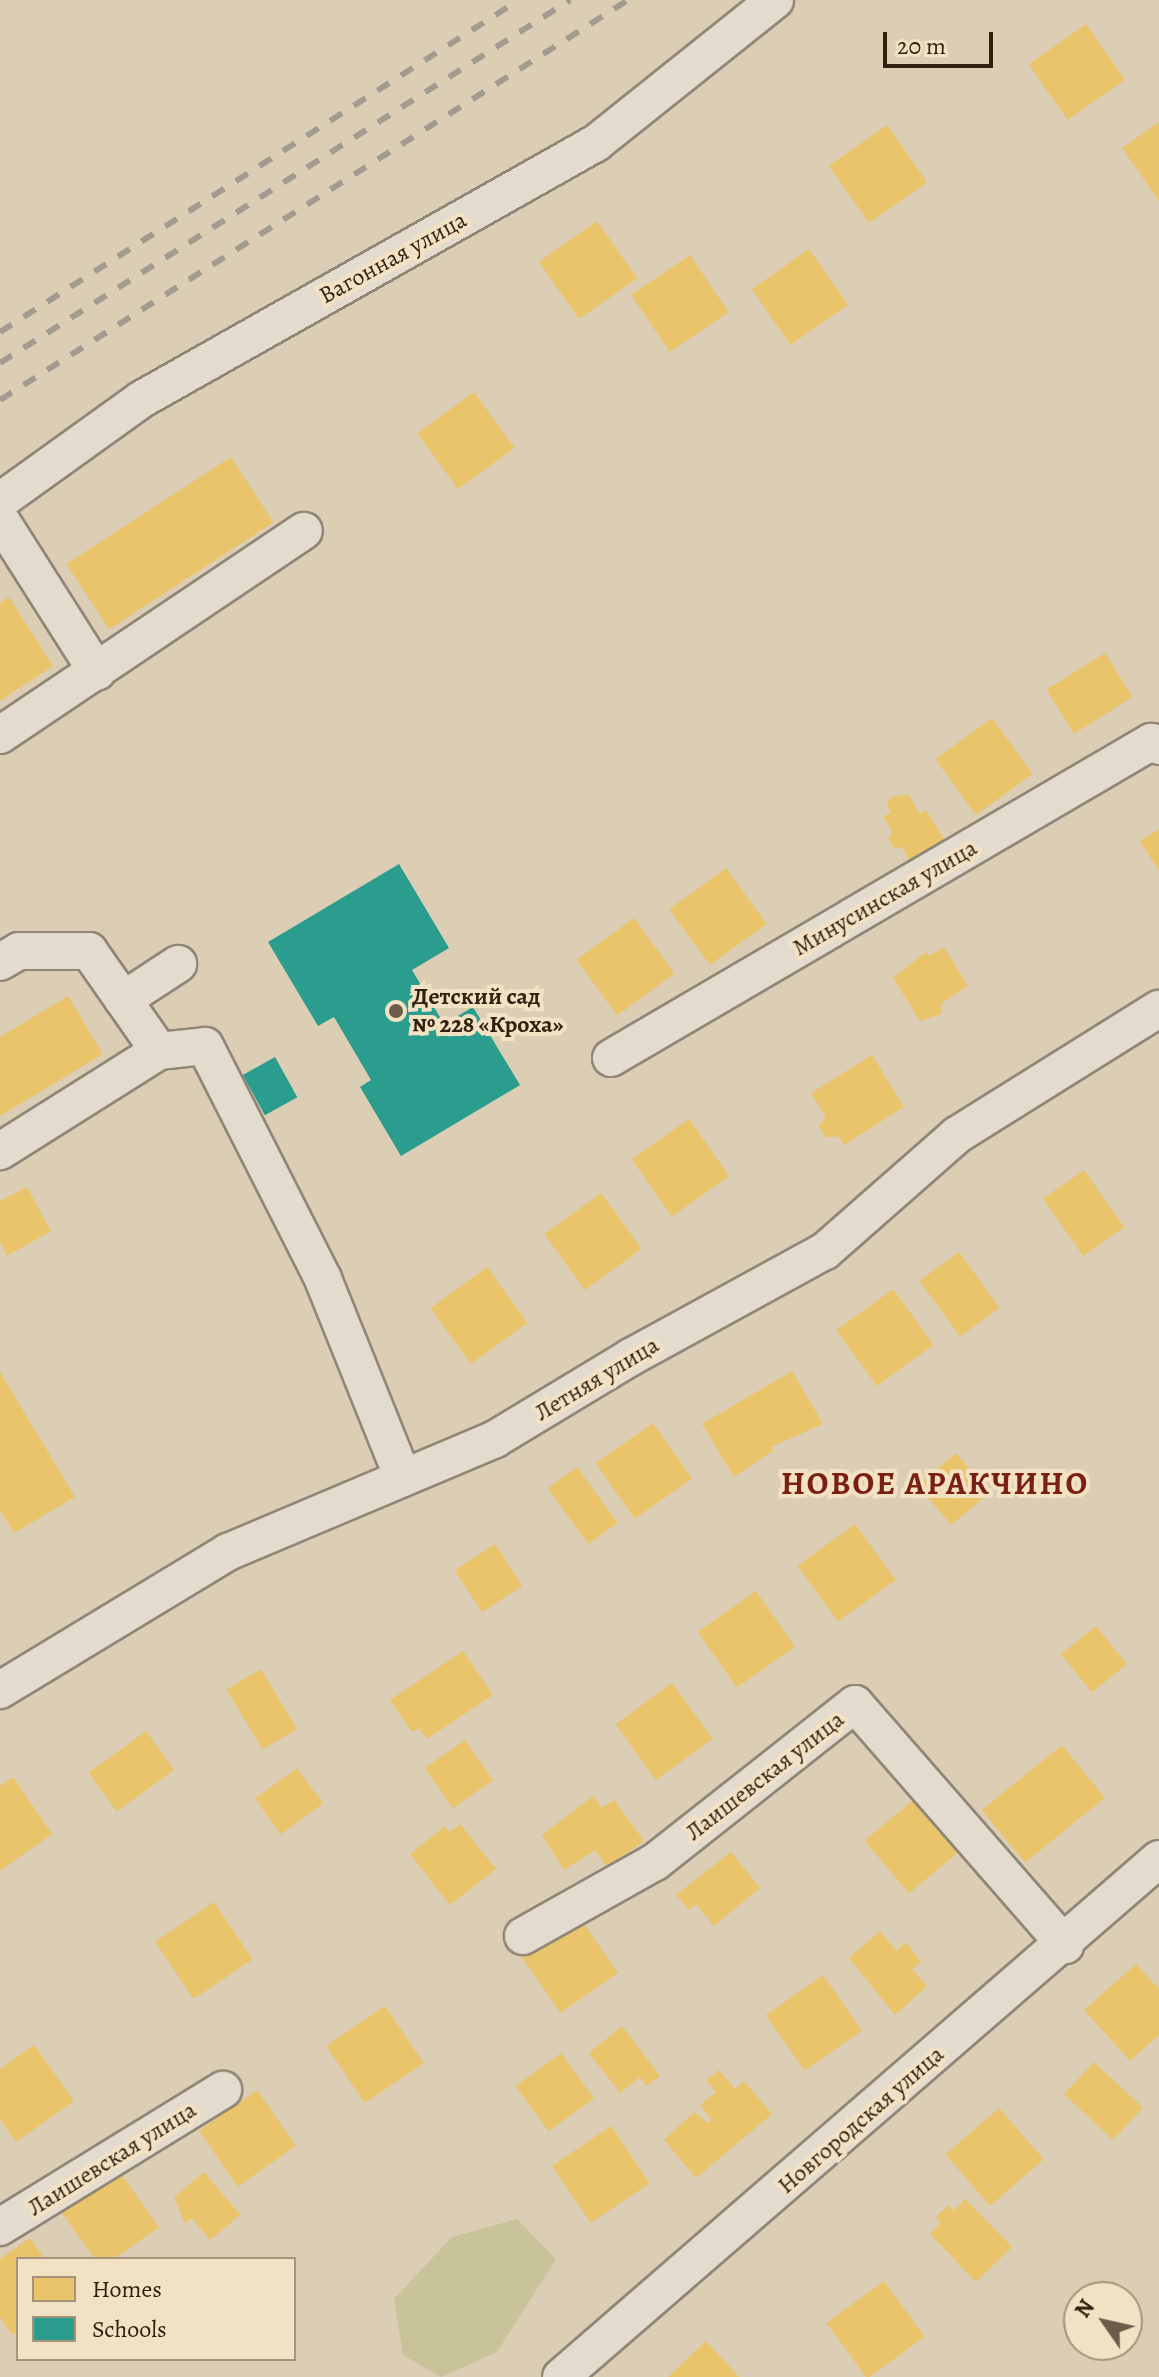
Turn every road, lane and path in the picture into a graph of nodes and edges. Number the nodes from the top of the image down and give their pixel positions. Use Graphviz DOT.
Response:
graph roads {
  1 [pos="775,0"];
  2 [pos="0,501"];
  3 [pos="0,519"];
  4 [pos="304,531"];
  5 [pos="97,672"];
  6 [pos="0,735"];
  7 [pos="1159,746"];
  8 [pos="0,962"];
  9 [pos="178,964"];
  10 [pos="123,1000"];
  11 [pos="1159,1009"];
  12 [pos="159,1051"];
  13 [pos="611,1058"];
  14 [pos="0,1151"];
  15 [pos="403,1478"];
  16 [pos="0,1690"];
  17 [pos="1159,1859"];
  18 [pos="523,1936"];
  19 [pos="1065,1945"];
  20 [pos="223,2090"];
  21 [pos="0,2227"];
  22 [pos="561,2377"];
  1 -- 2 [label="street, Вагонная улица"];
  3 -- 5 [label="street"];
  4 -- 5 [label="street"];
  5 -- 6 [label="street"];
  7 -- 13 [label="street, Минусинская улица"];
  8 -- 10 [label="street"];
  9 -- 10 [label="street"];
  10 -- 12 [label="street"];
  11 -- 15 [label="street, Летняя улица"];
  12 -- 14 [label="street"];
  12 -- 15 [label="street"];
  15 -- 16 [label="street, Летняя улица"];
  17 -- 19 [label="street, Новгородская улица"];
  18 -- 19 [label="street, Лаишевская улица"];
  19 -- 22 [label="street, Новгородская улица"];
  20 -- 21 [label="street, Лаишевская улица"];
}
